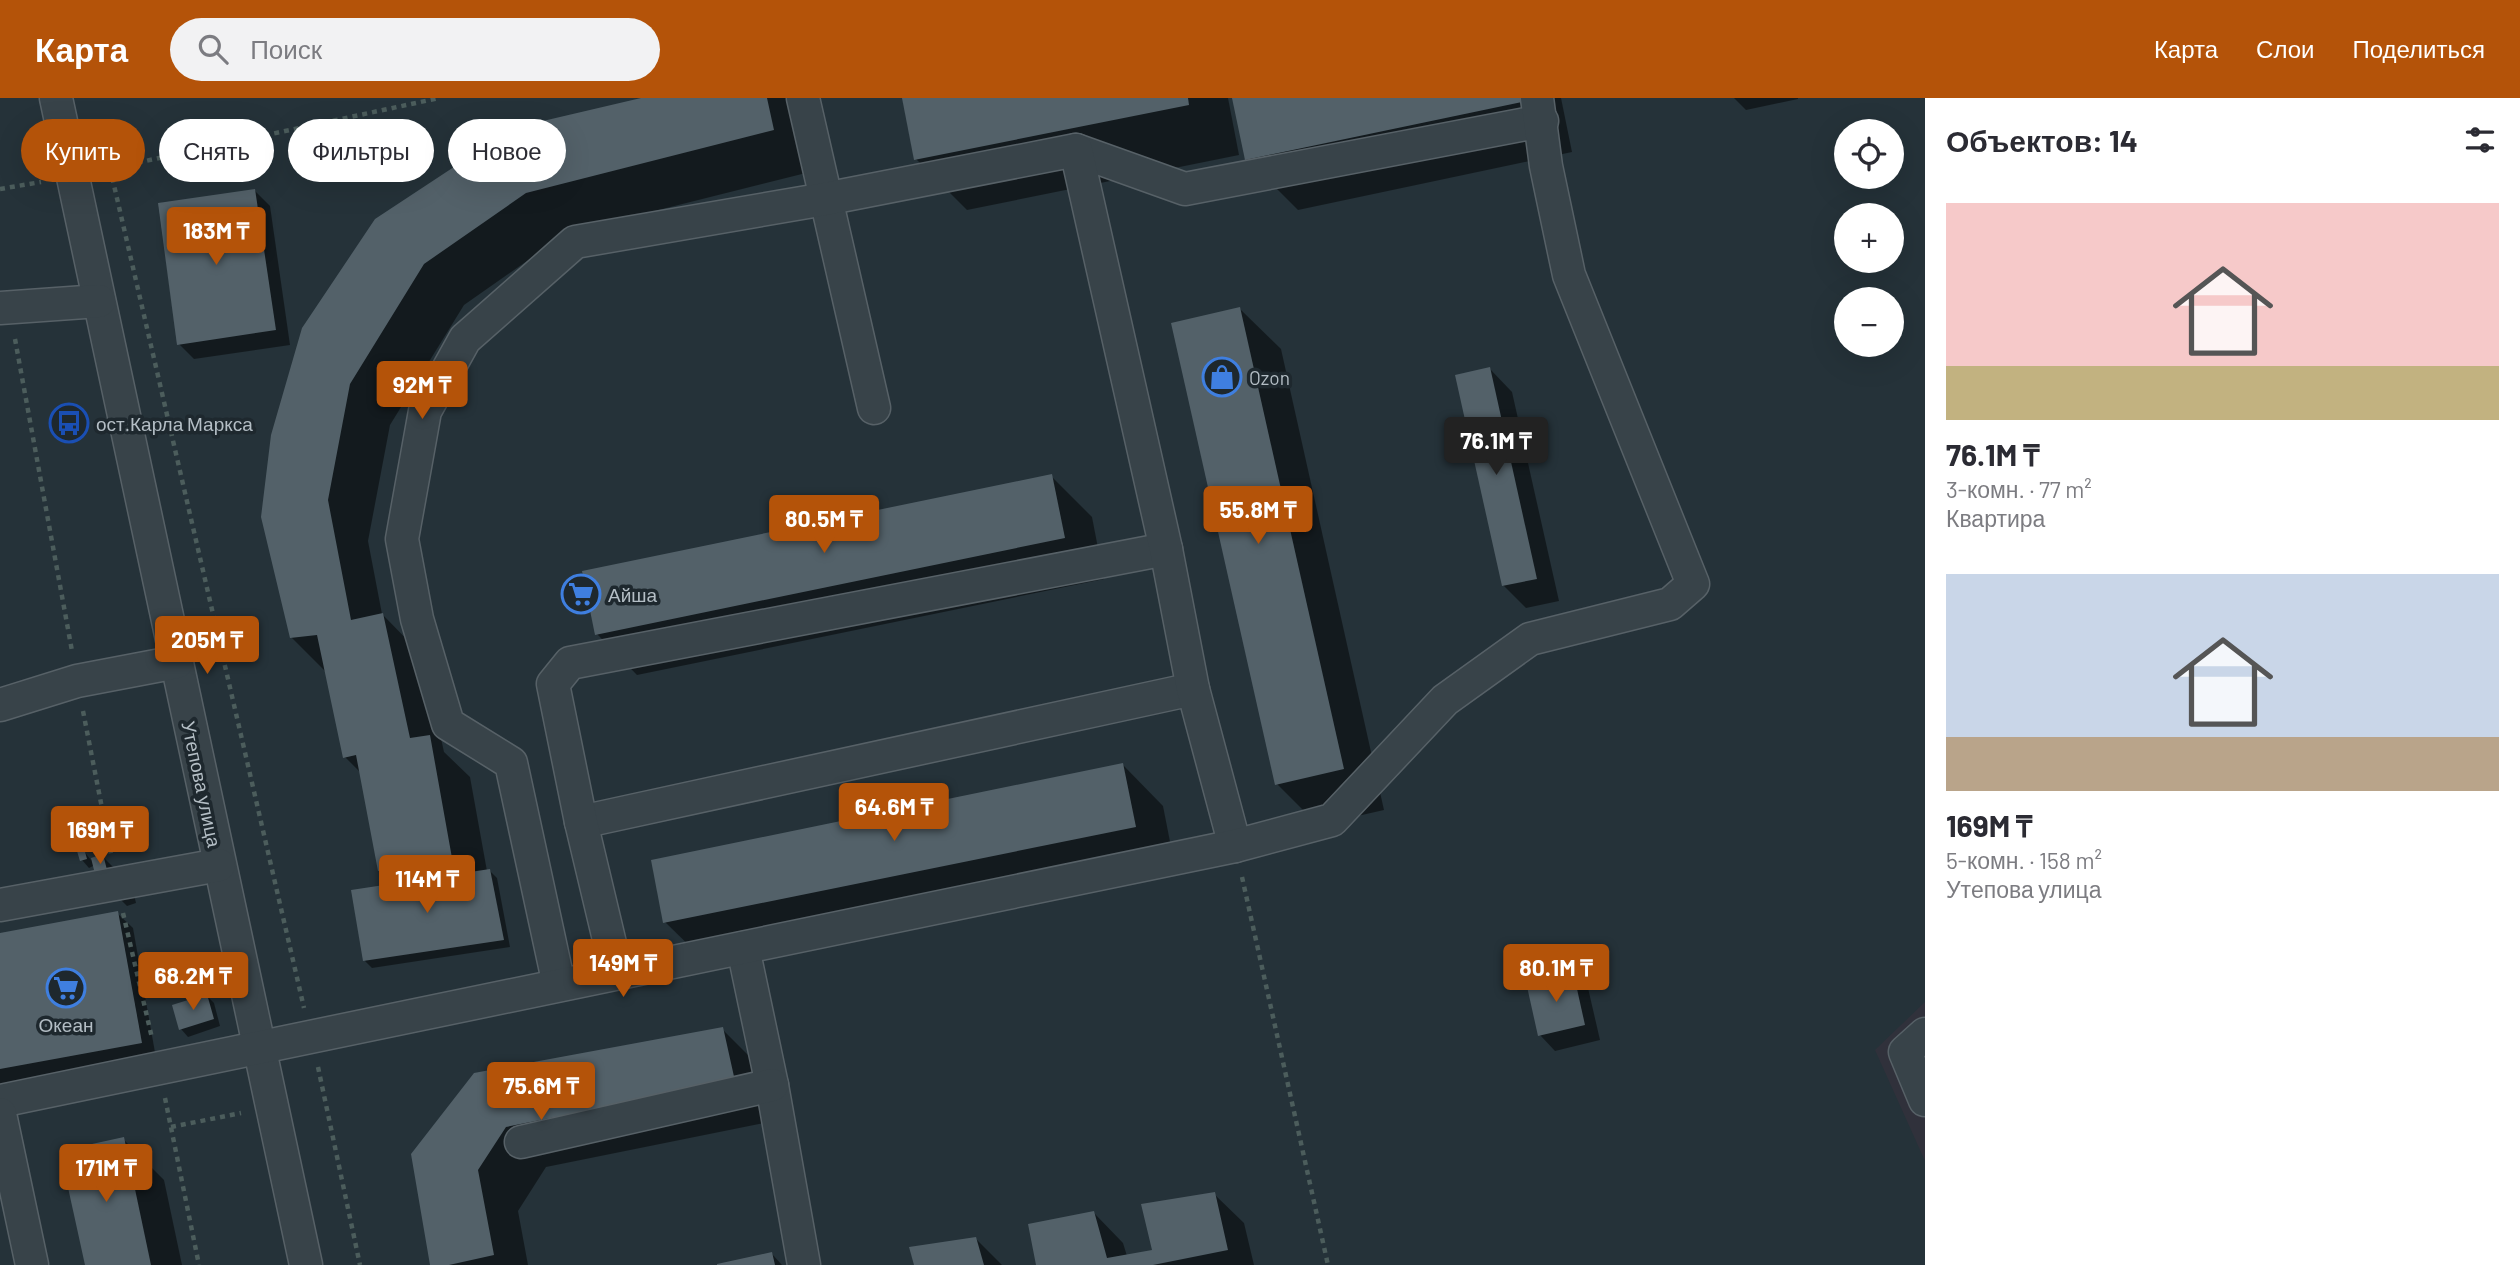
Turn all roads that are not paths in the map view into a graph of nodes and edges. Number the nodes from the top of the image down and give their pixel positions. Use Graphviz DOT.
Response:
graph roads {
  1 [pos="56,98"];
  2 [pos="803,98"];
  3 [pos="1539,109"];
  4 [pos="1076,150"];
  5 [pos="825,199"];
  6 [pos="99,301"];
  7 [pos="0,309"];
  8 [pos="874,408"];
  9 [pos="1166,549"];
  10 [pos="177,662"];
  11 [pos="1193,689"];
  12 [pos="0,705"];
  13 [pos="581,822"];
  14 [pos="1235,846"];
  15 [pos="219,865"];
  16 [pos="0,905"];
  17 [pos="743,948"];
  18 [pos="617,973"];
  19 [pos="559,985"];
  20 [pos="1925,1034"];
  21 [pos="259,1048"];
  22 [pos="772,1085"];
  23 [pos="1925,1100"];
  24 [pos="0,1101"];
  25 [pos="0,1114"];
  26 [pos="521,1142"];
  27 [pos="32,1265"];
  28 [pos="306,1265"];
  29 [pos="804,1265"];
  1 -- 6 [label="street, Утепова улица"];
  2 -- 5 [label="street"];
  3 -- 4 [label="street"];
  3 -- 14 [label="street"];
  4 -- 5 [label="street"];
  4 -- 9 [label="street"];
  5 -- 8 [label="street"];
  5 -- 19 [label="street"];
  6 -- 7 [label="street"];
  6 -- 10 [label="street, Утепова улица"];
  9 -- 11 [label="street"];
  9 -- 13 [label="street"];
  10 -- 12 [label="street"];
  10 -- 15 [label="street, Утепова улица"];
  11 -- 13 [label="street"];
  11 -- 14 [label="street"];
  13 -- 18 [label="street"];
  14 -- 17 [label="street"];
  15 -- 16 [label="street"];
  15 -- 21 [label="street, Утепова улица"];
  17 -- 18 [label="street"];
  17 -- 22 [label="street"];
  18 -- 19 [label="street"];
  19 -- 21 [label="street"];
  20 -- 23 [label="street"];
  21 -- 24 [label="street"];
  21 -- 28 [label="street, Утепова улица"];
  22 -- 26 [label="street"];
  22 -- 29 [label="street"];
  25 -- 27 [label="street"];
}
